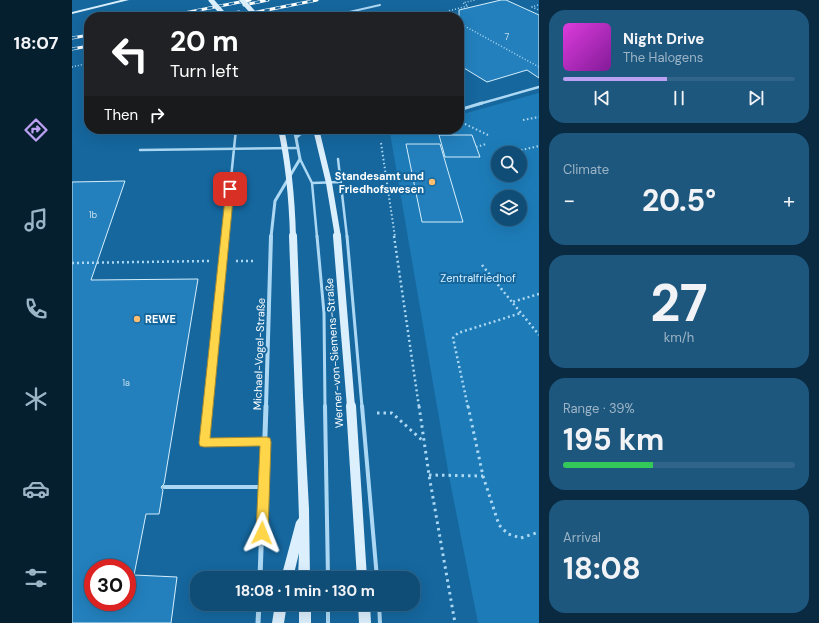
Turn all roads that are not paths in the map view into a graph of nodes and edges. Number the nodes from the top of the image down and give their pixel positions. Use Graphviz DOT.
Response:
graph roads {
  1 [pos="127,0"];
  2 [pos="211,0"];
  3 [pos="242,0"];
  4 [pos="380,5"];
  5 [pos="221,12"];
  6 [pos="253,12"];
  7 [pos="349,12"];
  8 [pos="72,13"];
  9 [pos="539,87"];
  10 [pos="464,109"];
  11 [pos="236,134"];
  12 [pos="282,134"];
  13 [pos="295,134"];
  14 [pos="300,134"];
  15 [pos="318,134"];
  16 [pos="296,138"];
  17 [pos="298,148"];
  18 [pos="140,150"];
  19 [pos="234,150"];
  20 [pos="300,158"];
  21 [pos="338,159"];
  22 [pos="341,182"];
  23 [pos="312,183"];
  24 [pos="266,442"];
  25 [pos="164,487"];
  26 [pos="264,487"];
  27 [pos="304,509"];
  28 [pos="260,571"];
  29 [pos="289,571"];
  30 [pos="304,571"];
  31 [pos="328,571"];
  32 [pos="362,571"];
  33 [pos="376,571"];
  34 [pos="259,611"];
  35 [pos="280,611"];
  36 [pos="304,611"];
  37 [pos="328,611"];
  38 [pos="364,611"];
  39 [pos="379,611"];
  40 [pos="258,623"];
  41 [pos="278,623"];
  42 [pos="305,623"];
  43 [pos="328,623"];
  44 [pos="365,623"];
  45 [pos="380,623"];
  1 -- 8 [label="main road"];
  2 -- 5 [label="main road, bridge"];
  3 -- 6 [label="main road, bridge"];
  4 -- 7 [label="lane"];
  9 -- 10 [label="street"];
  11 -- 19 [label="lane"];
  12 -- 27 [label="main road, bridge"];
  13 -- 16 [label="street"];
  14 -- 16 [label="street"];
  15 -- 32 [label="main road, Werner-von-Siemens-Straße, bridge"];
  16 -- 17 [label="street"];
  17 -- 19 [label="lane"];
  17 -- 20 [label="street"];
  18 -- 19 [label="lane"];
  19 -- 24 [label="lane"];
  20 -- 23 [label="lane"];
  20 -- 24 [label="street, Michael-Vogel-Straße"];
  21 -- 22 [label="lane"];
  22 -- 23 [label="lane"];
  22 -- 33 [label="lane"];
  23 -- 31 [label="lane"];
  24 -- 26 [label="street, Michael-Vogel-Straße"];
  25 -- 26 [label="lane"];
  26 -- 28 [label="street, Michael-Vogel-Straße"];
  27 -- 29 [label="main road"];
  27 -- 30 [label="main road"];
  34 -- 40 [label="street"];
  35 -- 41 [label="main road"];
  36 -- 42 [label="main road"];
  37 -- 43 [label="lane"];
  38 -- 44 [label="main road"];
  39 -- 45 [label="lane"];
}
